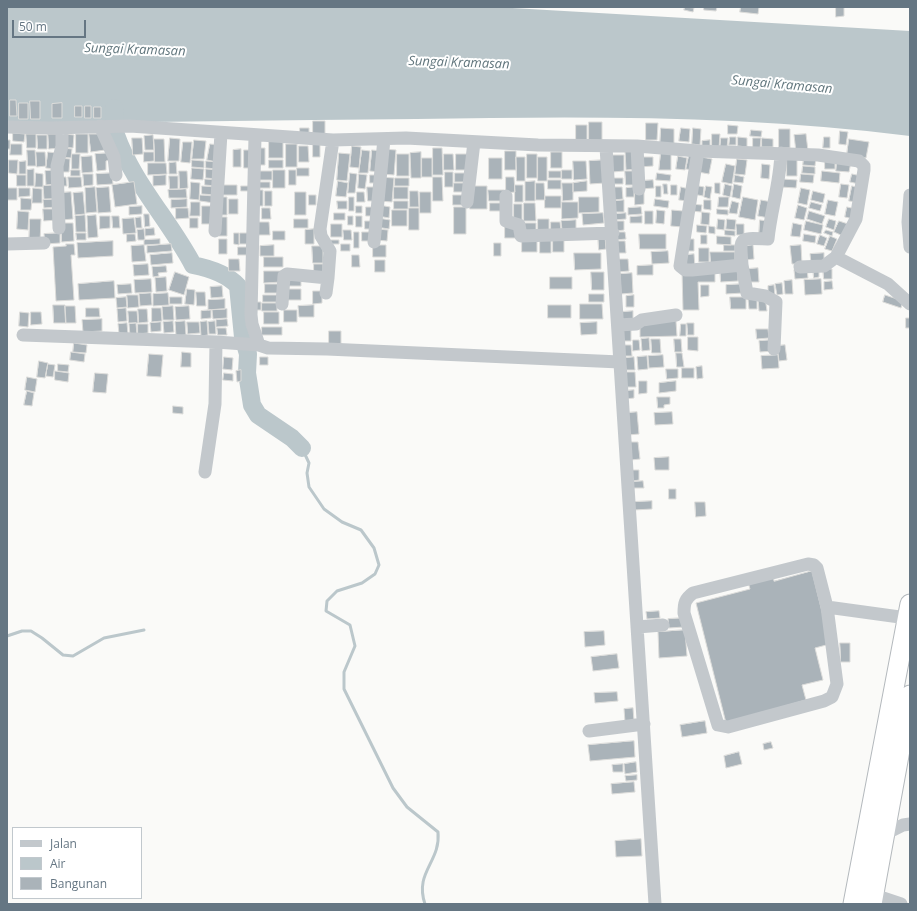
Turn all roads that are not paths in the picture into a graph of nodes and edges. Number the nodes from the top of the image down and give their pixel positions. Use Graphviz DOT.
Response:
graph roads {
  1 [pos="101,126"];
  2 [pos="7,127"];
  3 [pos="62,128"];
  4 [pos="221,133"];
  5 [pos="255,136"];
  6 [pos="384,138"];
  7 [pos="333,140"];
  8 [pos="474,142"];
  9 [pos="636,146"];
  10 [pos="606,147"];
  11 [pos="698,151"];
  12 [pos="781,153"];
  13 [pos="116,175"];
  14 [pos="639,189"];
  15 [pos="910,195"];
  16 [pos="506,196"];
  17 [pos="467,202"];
  18 [pos="59,228"];
  19 [pos="216,231"];
  20 [pos="612,233"];
  21 [pos="374,242"];
  22 [pos="44,243"];
  23 [pos="7,244"];
  24 [pos="910,247"];
  25 [pos="836,257"];
  26 [pos="742,265"];
  27 [pos="800,268"];
  28 [pos="328,278"];
  29 [pos="326,293"];
  30 [pos="282,304"];
  31 [pos="910,304"];
  32 [pos="676,315"];
  33 [pos="618,325"];
  34 [pos="23,335"];
  35 [pos="216,342"];
  36 [pos="256,345"];
  37 [pos="774,349"];
  38 [pos="620,362"];
  39 [pos="205,472"];
  40 [pos="827,607"];
  41 [pos="909,611"];
  42 [pos="663,625"];
  43 [pos="637,627"];
  44 [pos="909,701"];
  45 [pos="644,724"];
  46 [pos="589,731"];
  47 [pos="910,824"];
  48 [pos="885,834"];
  49 [pos="873,899"];
  50 [pos="655,904"];
  51 [pos="853,904"];
  52 [pos="901,904"];
  1 -- 3 [label="street"];
  1 -- 4 [label="street"];
  1 -- 13 [label="street"];
  2 -- 3 [label="street"];
  3 -- 18 [label="street"];
  4 -- 5 [label="street"];
  4 -- 19 [label="street"];
  5 -- 7 [label="street"];
  5 -- 36 [label="street"];
  6 -- 7 [label="street"];
  6 -- 8 [label="street"];
  6 -- 21 [label="street"];
  7 -- 28 [label="street"];
  8 -- 10 [label="street"];
  8 -- 17 [label="street"];
  9 -- 10 [label="street"];
  9 -- 11 [label="street"];
  9 -- 14 [label="street"];
  10 -- 20 [label="street"];
  11 -- 12 [label="street"];
  11 -- 26 [label="street"];
  12 -- 25 [label="street"];
  12 -- 26 [label="street"];
  15 -- 24 [label="street"];
  16 -- 20 [label="street"];
  20 -- 33 [label="street"];
  22 -- 23 [label="street"];
  25 -- 27 [label="street"];
  25 -- 31 [label="street"];
  26 -- 37 [label="street"];
  28 -- 29 [label="street"];
  28 -- 30 [label="street"];
  32 -- 33 [label="street"];
  33 -- 38 [label="street"];
  34 -- 35 [label="street"];
  35 -- 36 [label="street"];
  35 -- 39 [label="street"];
  36 -- 38 [label="street"];
  38 -- 43 [label="street"];
  40 -- 40 [label="street"];
  40 -- 41 [label="street"];
  41 -- 51 [label="highway"];
  42 -- 43 [label="street"];
  43 -- 45 [label="street"];
  44 -- 48 [label="highway"];
  45 -- 46 [label="street"];
  45 -- 50 [label="street"];
  47 -- 48 [label="street"];
  48 -- 49 [label="highway"];
  49 -- 52 [label="street"];
}
